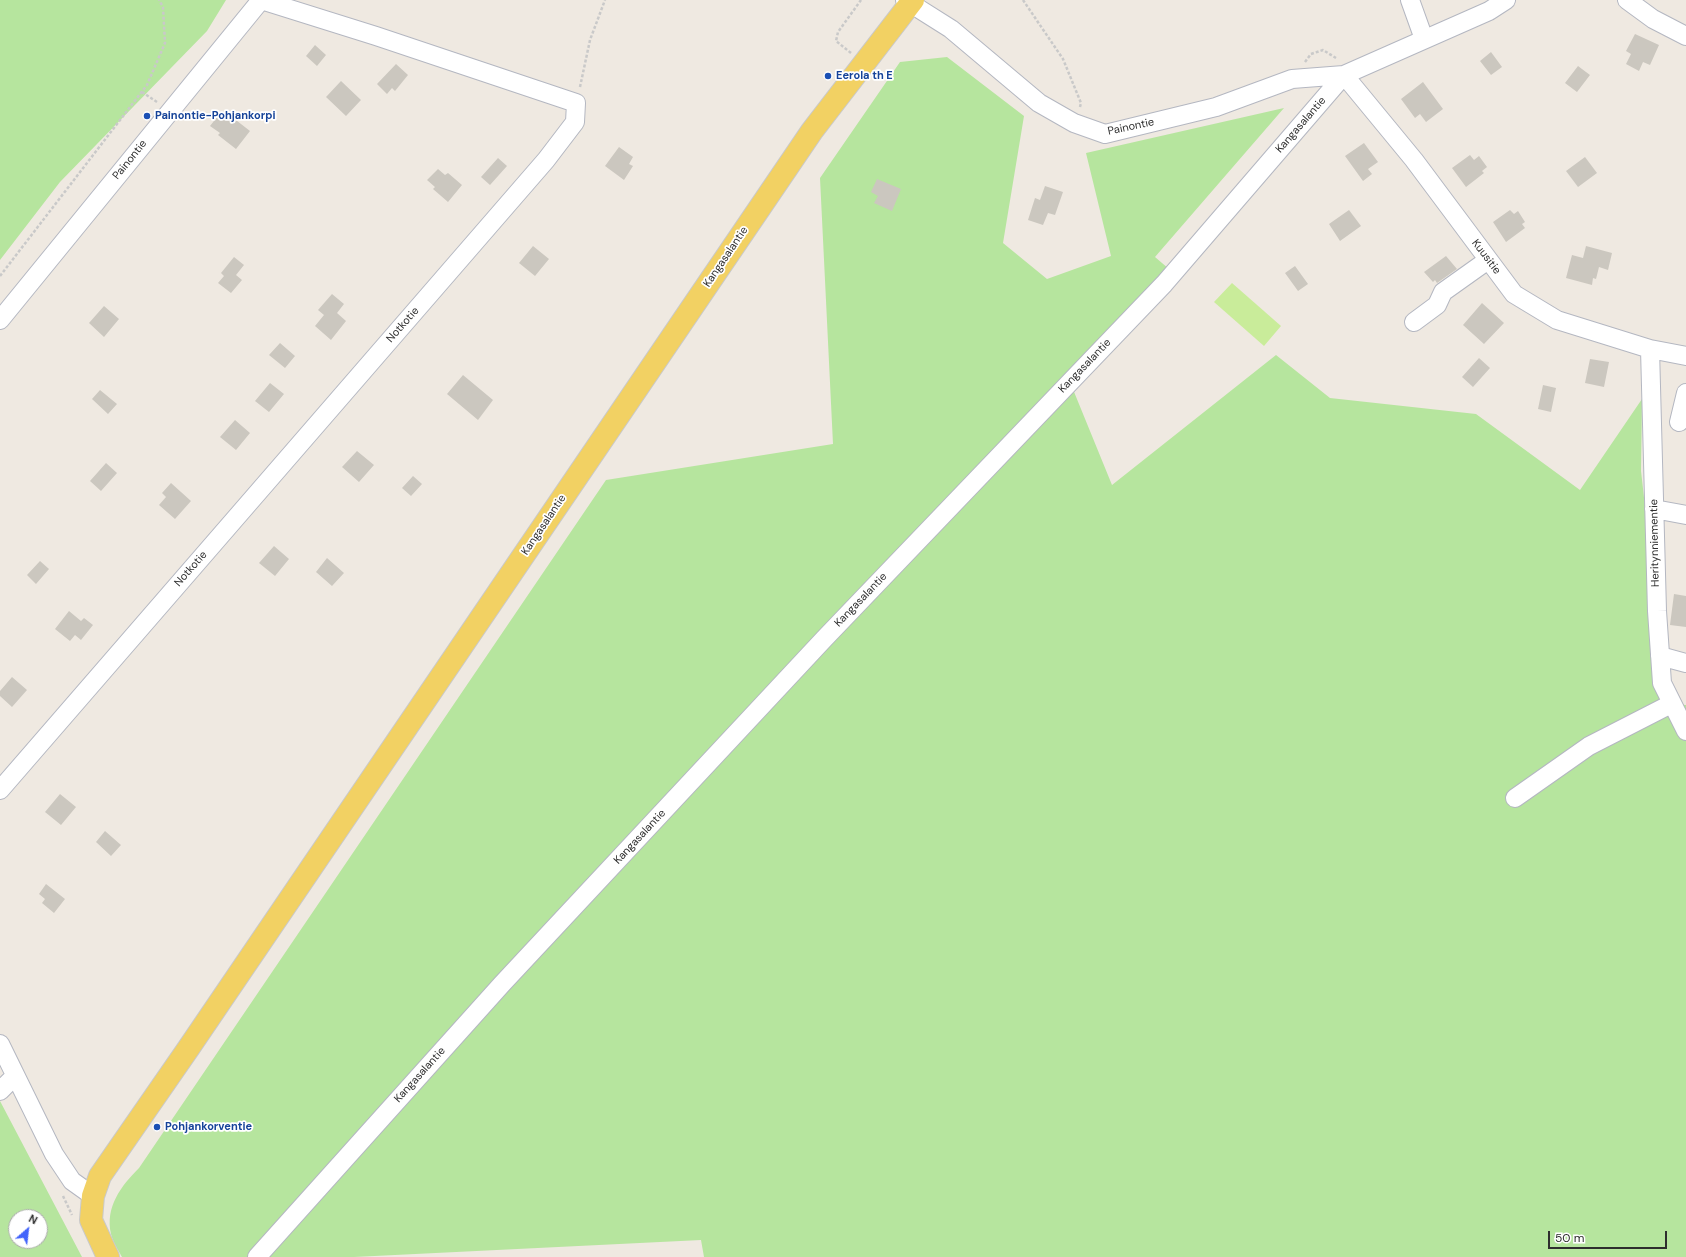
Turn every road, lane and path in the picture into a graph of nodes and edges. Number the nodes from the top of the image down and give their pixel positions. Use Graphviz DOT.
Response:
graph roads {
  1 [pos="160,0"];
  2 [pos="261,0"];
  3 [pos="605,0"];
  4 [pos="861,0"];
  5 [pos="1023,0"];
  6 [pos="1410,0"];
  7 [pos="1506,0"];
  8 [pos="1627,0"];
  9 [pos="910,1"];
  10 [pos="1686,36"];
  11 [pos="1424,39"];
  12 [pos="864,63"];
  13 [pos="1344,75"];
  14 [pos="576,103"];
  15 [pos="1074,123"];
  16 [pos="1488,260"];
  17 [pos="0,276"];
  18 [pos="0,320"];
  19 [pos="1414,322"];
  20 [pos="1650,349"];
  21 [pos="1686,356"];
  22 [pos="1686,393"];
  23 [pos="1679,422"];
  24 [pos="1654,509"];
  25 [pos="1686,515"];
  26 [pos="1660,656"];
  27 [pos="1686,663"];
  28 [pos="1671,704"];
  29 [pos="1686,731"];
  30 [pos="0,790"];
  31 [pos="1515,798"];
  32 [pos="0,1044"];
  33 [pos="15,1076"];
  34 [pos="0,1091"];
  35 [pos="93,1196"];
  36 [pos="108,1257"];
  37 [pos="257,1257"];
  1 -- 17 [label="path"];
  2 -- 14 [label="street"];
  2 -- 18 [label="street, Painontie"];
  3 -- 14 [label="path"];
  4 -- 12 [label="path"];
  5 -- 15 [label="path"];
  6 -- 11 [label="street"];
  7 -- 11 [label="street, Kangasalantie"];
  8 -- 10 [label="street"];
  9 -- 12 [label="main road, Kangasalantie"];
  9 -- 15 [label="street, Painontie"];
  11 -- 13 [label="street, Kangasalantie"];
  12 -- 35 [label="main road, Kangasalantie"];
  13 -- 15 [label="street, Painontie"];
  13 -- 16 [label="street, Kuusitie"];
  13 -- 37 [label="street, Kangasalantie"];
  14 -- 30 [label="street, Notkotie"];
  16 -- 19 [label="street"];
  16 -- 20 [label="street, Kuusitie"];
  20 -- 21 [label="street, Kuusitie"];
  20 -- 24 [label="street, Heritynniementie"];
  22 -- 23 [label="street"];
  24 -- 25 [label="street"];
  24 -- 26 [label="street, Heritynniementie"];
  26 -- 27 [label="street"];
  26 -- 28 [label="street, Heritynniementie"];
  28 -- 29 [label="street, Heritynniementie"];
  28 -- 31 [label="street"];
  32 -- 33 [label="street"];
  33 -- 34 [label="street"];
  33 -- 35 [label="street"];
  35 -- 36 [label="main road"];
}
